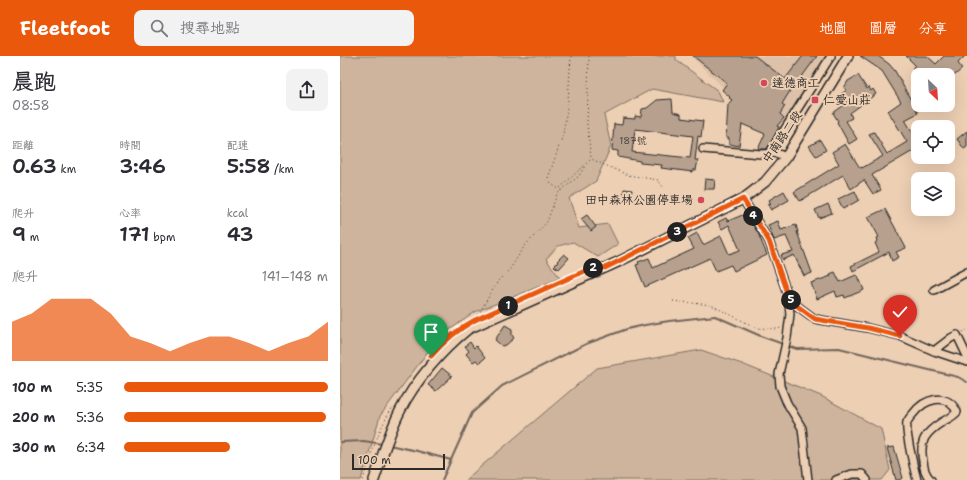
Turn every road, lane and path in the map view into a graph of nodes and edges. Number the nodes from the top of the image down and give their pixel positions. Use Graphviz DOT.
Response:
graph roads {
  1 [pos="571,56"];
  2 [pos="589,56"];
  3 [pos="831,56"];
  4 [pos="848,56"];
  5 [pos="703,149"];
  6 [pos="782,155"];
  7 [pos="591,159"];
  8 [pos="586,163"];
  9 [pos="663,187"];
  10 [pos="743,199"];
  11 [pos="967,272"];
  12 [pos="934,290"];
  13 [pos="788,296"];
  14 [pos="673,301"];
  15 [pos="475,320"];
  16 [pos="789,325"];
  17 [pos="934,351"];
  18 [pos="967,356"];
  19 [pos="967,362"];
  20 [pos="393,407"];
  21 [pos="363,480"];
  22 [pos="374,480"];
  23 [pos="808,480"];
  24 [pos="836,480"];
  25 [pos="867,480"];
  26 [pos="916,480"];
  27 [pos="931,480"];
  1 -- 8 [label="path"];
  2 -- 7 [label="path"];
  3 -- 6 [label="street"];
  4 -- 6 [label="main road, 中南路二段"];
  5 -- 6 [label="street"];
  6 -- 10 [label="main road, 中南路二段"];
  7 -- 8 [label="path"];
  7 -- 9 [label="path"];
  8 -- 15 [label="path"];
  10 -- 13 [label="street"];
  10 -- 22 [label="main road, 中南路二段"];
  11 -- 12 [label="street"];
  13 -- 16 [label="street"];
  13 -- 17 [label="street"];
  14 -- 16 [label="path"];
  16 -- 23 [label="street"];
  17 -- 18 [label="street"];
  17 -- 19 [label="street"];
  20 -- 21 [label="path"];
  24 -- 25 [label="street"];
  26 -- 27 [label="street"];
}
